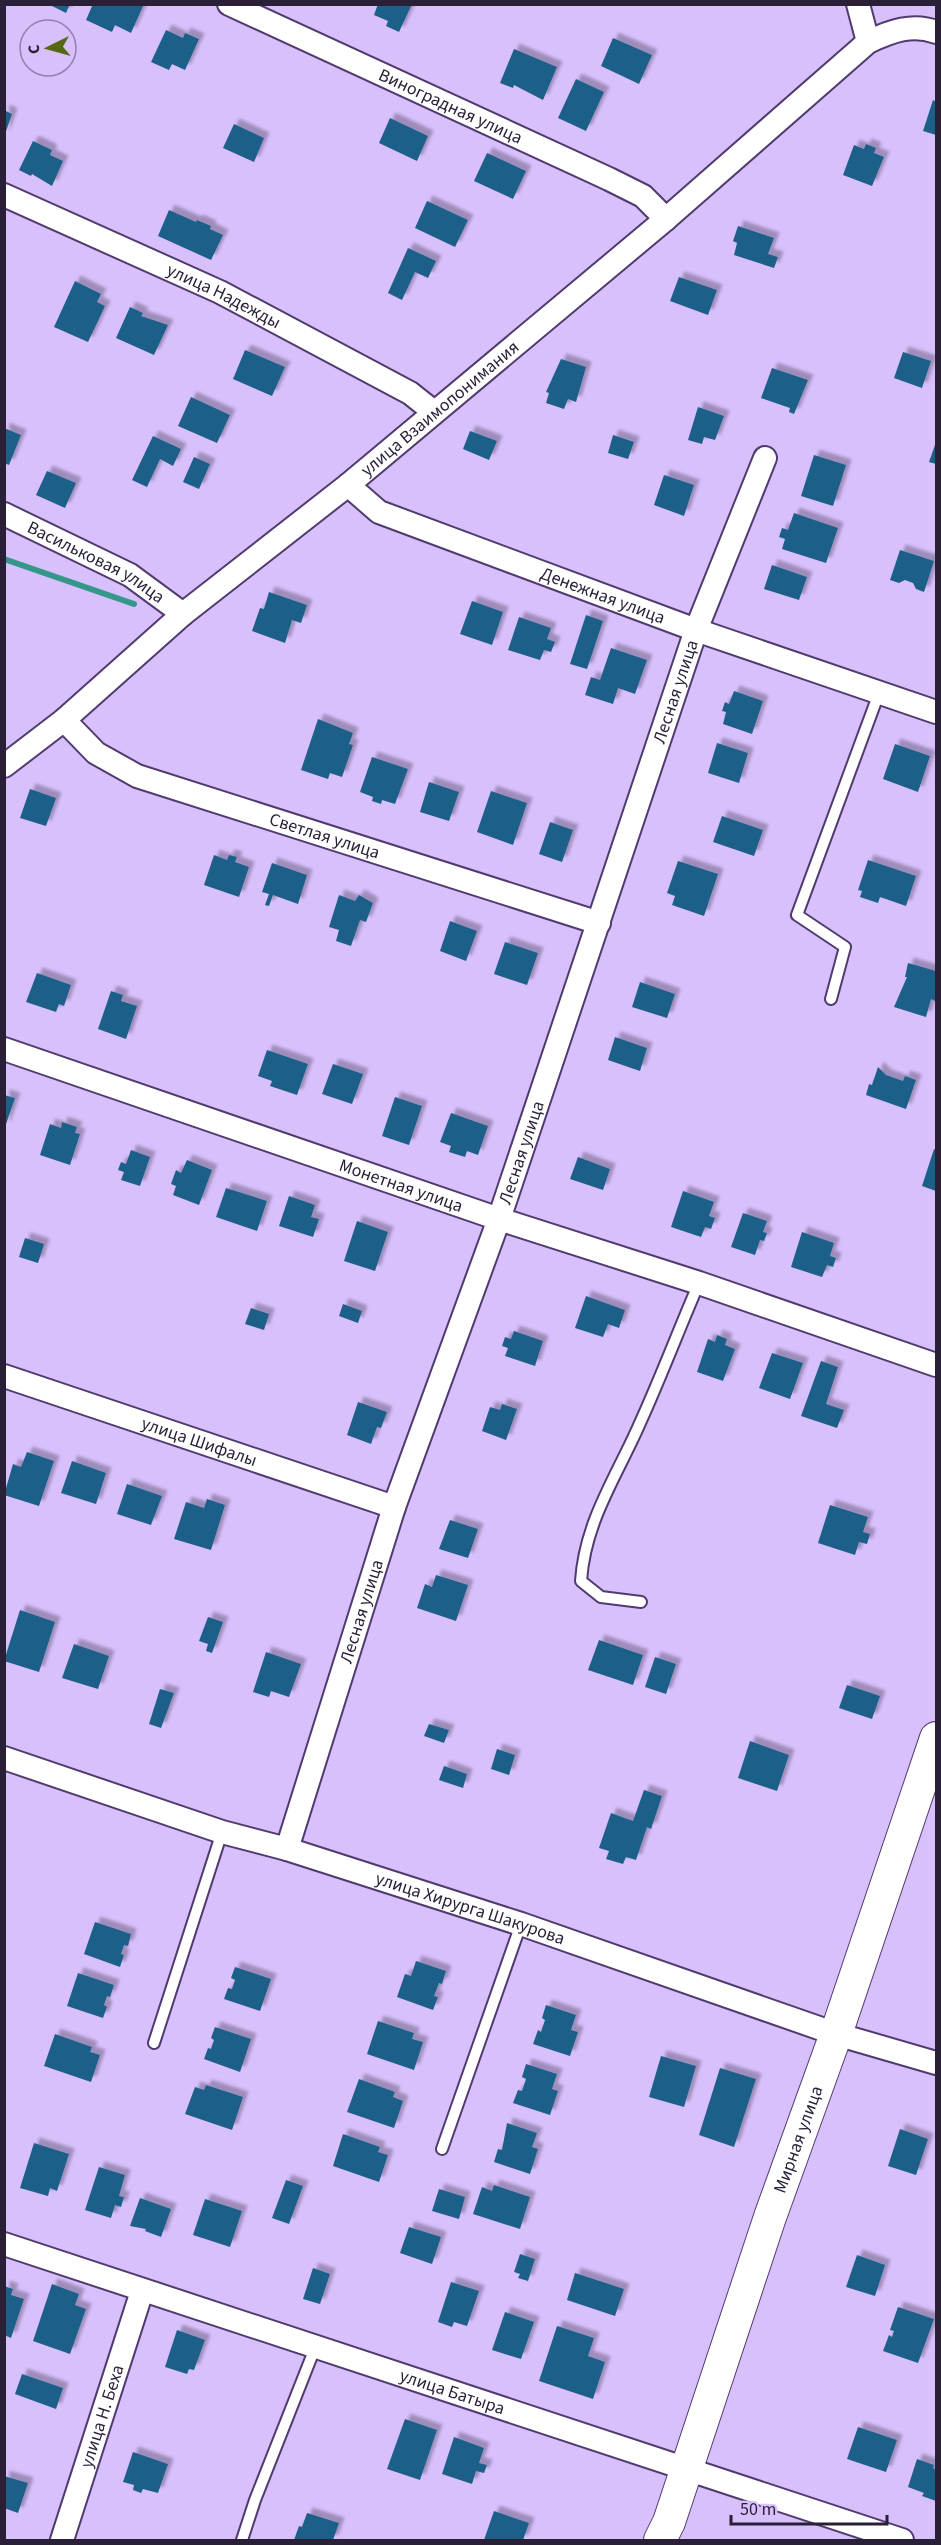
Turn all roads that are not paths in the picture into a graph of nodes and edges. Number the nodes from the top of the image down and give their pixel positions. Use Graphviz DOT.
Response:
graph roads {
  1 [pos="229,4"];
  2 [pos="858,4"];
  3 [pos="936,32"];
  4 [pos="868,42"];
  5 [pos="4,195"];
  6 [pos="666,219"];
  7 [pos="434,412"];
  8 [pos="765,458"];
  9 [pos="348,485"];
  10 [pos="4,514"];
  11 [pos="183,614"];
  12 [pos="696,630"];
  13 [pos="879,693"];
  14 [pos="936,712"];
  15 [pos="64,720"];
  16 [pos="4,766"];
  17 [pos="599,923"];
  18 [pos="831,999"];
  19 [pos="4,1049"];
  20 [pos="499,1219"];
  21 [pos="699,1283"];
  22 [pos="936,1365"];
  23 [pos="4,1376"];
  24 [pos="394,1507"];
  25 [pos="641,1602"];
  26 [pos="936,1738"];
  27 [pos="4,1758"];
  28 [pos="222,1832"];
  29 [pos="287,1849"];
  30 [pos="521,1924"];
  31 [pos="836,2034"];
  32 [pos="154,2043"];
  33 [pos="936,2063"];
  34 [pos="442,2149"];
  35 [pos="4,2244"];
  36 [pos="142,2290"];
  37 [pos="315,2348"];
  38 [pos="687,2470"];
  39 [pos="62,2541"];
  40 [pos="242,2541"];
  41 [pos="660,2541"];
  42 [pos="902,2541"];
  1 -- 6 [label="street, Виноградная улица"];
  2 -- 4 [label="street"];
  3 -- 4 [label="street"];
  4 -- 6 [label="street, улица Взаимопонимания"];
  5 -- 7 [label="street, улица Надежды"];
  6 -- 7 [label="street, улица Взаимопонимания"];
  7 -- 9 [label="street, улица Взаимопонимания"];
  8 -- 12 [label="street, Лесная улица"];
  9 -- 11 [label="street, улица Взаимопонимания"];
  9 -- 12 [label="street, Денежная улица"];
  10 -- 11 [label="street, Васильковая улица"];
  11 -- 15 [label="street, улица Взаимопонимания"];
  12 -- 13 [label="street, Денежная улица"];
  12 -- 17 [label="street, Лесная улица"];
  13 -- 14 [label="street, Денежная улица"];
  13 -- 18 [label="lane"];
  15 -- 16 [label="street, улица Взаимопонимания"];
  15 -- 17 [label="street, Светлая улица"];
  17 -- 20 [label="street, Лесная улица"];
  19 -- 20 [label="street, Монетная улица"];
  20 -- 21 [label="street, Монетная улица"];
  20 -- 24 [label="street, Лесная улица"];
  21 -- 22 [label="street, Монетная улица"];
  21 -- 25 [label="lane"];
  23 -- 24 [label="street, улица Шифалы"];
  24 -- 29 [label="street, Лесная улица"];
  26 -- 31 [label="street, Мирная улица"];
  27 -- 28 [label="street, улица Хирурга Шакурова"];
  28 -- 29 [label="street, улица Хирурга Шакурова"];
  28 -- 32 [label="lane"];
  29 -- 30 [label="street, улица Хирурга Шакурова"];
  30 -- 31 [label="street, улица Хирурга Шакурова"];
  30 -- 34 [label="lane"];
  31 -- 33 [label="street, улица Хирурга Шакурова"];
  31 -- 38 [label="street, Мирная улица"];
  35 -- 36 [label="street, улица Батыра"];
  36 -- 37 [label="street, улица Батыра"];
  36 -- 39 [label="street, улица Н. Беха"];
  37 -- 38 [label="street, улица Батыра"];
  37 -- 40 [label="lane"];
  38 -- 41 [label="street, Мирная улица"];
  38 -- 42 [label="street, улица Батыра"];
}
